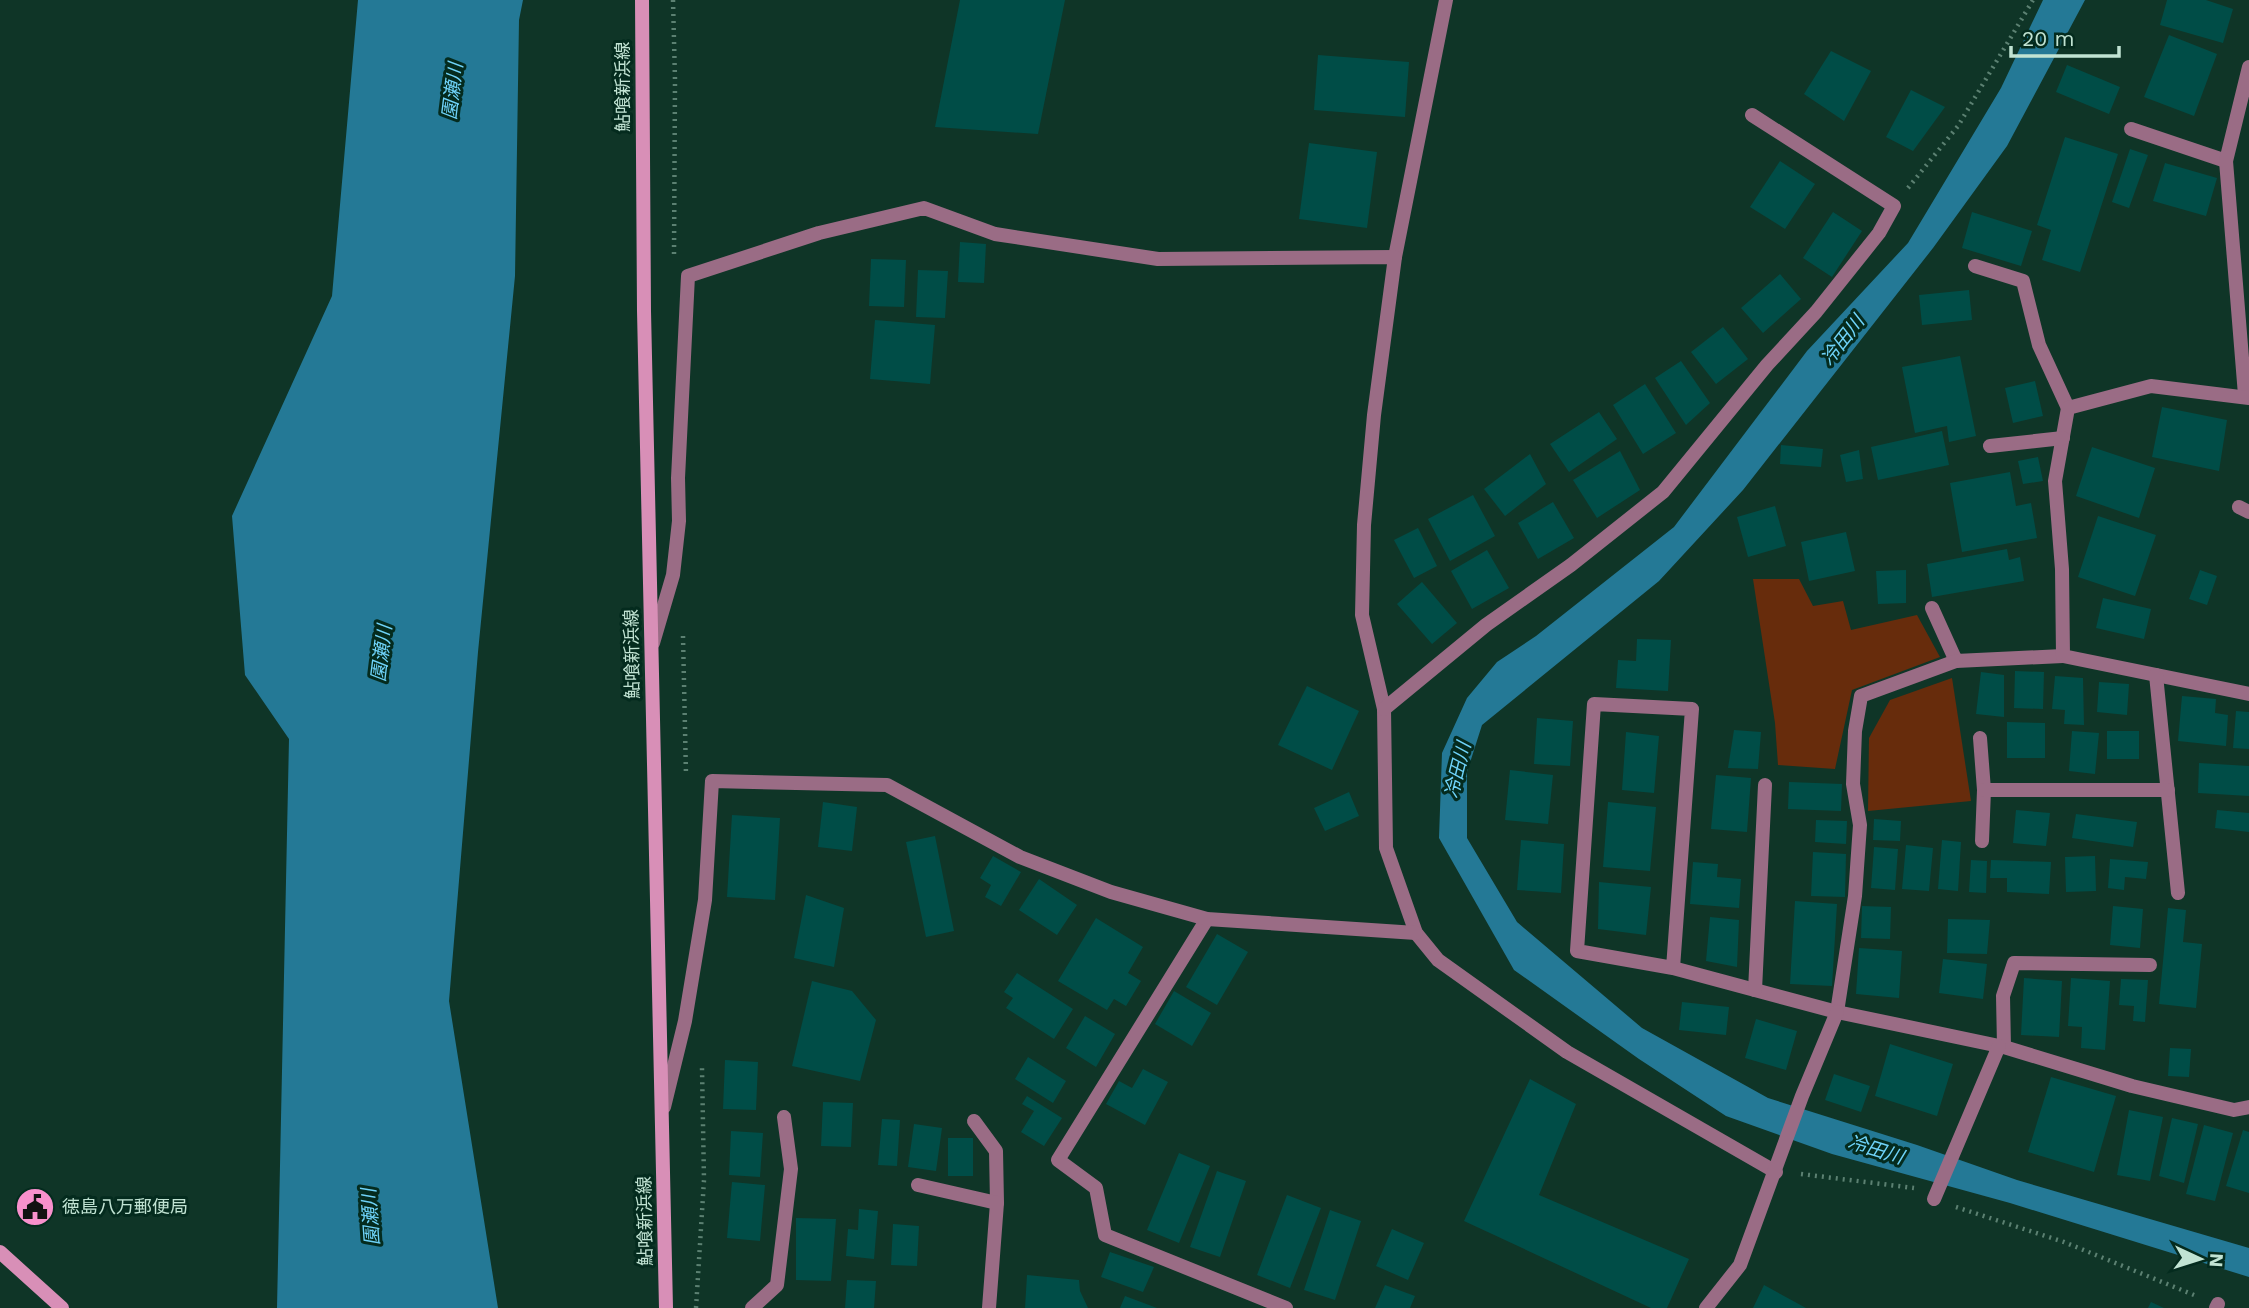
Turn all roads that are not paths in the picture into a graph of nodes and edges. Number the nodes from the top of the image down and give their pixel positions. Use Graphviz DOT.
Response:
graph roads {
  1 [pos="642,0"];
  2 [pos="1446,0"];
  3 [pos="2249,67"];
  4 [pos="1752,115"];
  5 [pos="2131,129"];
  6 [pos="2226,162"];
  7 [pos="1395,257"];
  8 [pos="1975,266"];
  9 [pos="2247,397"];
  10 [pos="2068,408"];
  11 [pos="2063,438"];
  12 [pos="1990,446"];
  13 [pos="1932,608"];
  14 [pos="651,648"];
  15 [pos="2063,656"];
  16 [pos="1956,661"];
  17 [pos="2156,675"];
  18 [pos="2249,694"];
  19 [pos="1384,709"];
  20 [pos="1980,738"];
  21 [pos="1765,785"];
  22 [pos="1984,790"];
  23 [pos="2168,790"];
  24 [pos="1982,841"];
  25 [pos="2179,893"];
  26 [pos="1207,919"];
  27 [pos="1416,933"];
  28 [pos="2150,965"];
  29 [pos="1672,968"];
  30 [pos="1755,990"];
  31 [pos="1837,1012"];
  32 [pos="2001,1046"];
  33 [pos="2249,1107"];
  34 [pos="662,1117"];
  35 [pos="784,1117"];
  36 [pos="974,1121"];
  37 [pos="1778,1166"];
  38 [pos="918,1185"];
  39 [pos="1934,1199"];
  40 [pos="997,1203"];
  41 [pos="0,1252"];
  42 [pos="62,1308"];
  43 [pos="666,1308"];
  44 [pos="752,1308"];
  45 [pos="989,1308"];
  46 [pos="1286,1308"];
  47 [pos="1706,1308"];
  1 -- 14 [label="main road, 鮎喰新浜線"];
  2 -- 7 [label="street"];
  3 -- 6 [label="street"];
  4 -- 19 [label="street"];
  5 -- 6 [label="street"];
  6 -- 9 [label="street"];
  7 -- 14 [label="street"];
  7 -- 19 [label="street"];
  8 -- 10 [label="street"];
  9 -- 10 [label="street"];
  10 -- 11 [label="street"];
  11 -- 12 [label="street"];
  11 -- 15 [label="street"];
  13 -- 16 [label="street"];
  14 -- 34 [label="main road, 鮎喰新浜線"];
  15 -- 16 [label="street"];
  15 -- 17 [label="street"];
  16 -- 31 [label="street"];
  17 -- 18 [label="street"];
  17 -- 23 [label="street"];
  19 -- 27 [label="street"];
  20 -- 22 [label="street"];
  21 -- 30 [label="street"];
  22 -- 23 [label="street"];
  22 -- 24 [label="street"];
  23 -- 25 [label="street"];
  26 -- 27 [label="street"];
  26 -- 34 [label="street"];
  26 -- 46 [label="street"];
  27 -- 37 [label="street"];
  28 -- 32 [label="street"];
  29 -- 29 [label="street"];
  29 -- 30 [label="street"];
  30 -- 31 [label="street"];
  31 -- 32 [label="street"];
  31 -- 37 [label="street"];
  32 -- 33 [label="street"];
  32 -- 39 [label="street"];
  34 -- 43 [label="main road, 鮎喰新浜線"];
  35 -- 44 [label="street"];
  36 -- 40 [label="street"];
  37 -- 47 [label="street"];
  38 -- 40 [label="street"];
  40 -- 45 [label="street"];
  41 -- 42 [label="main road"];
}
